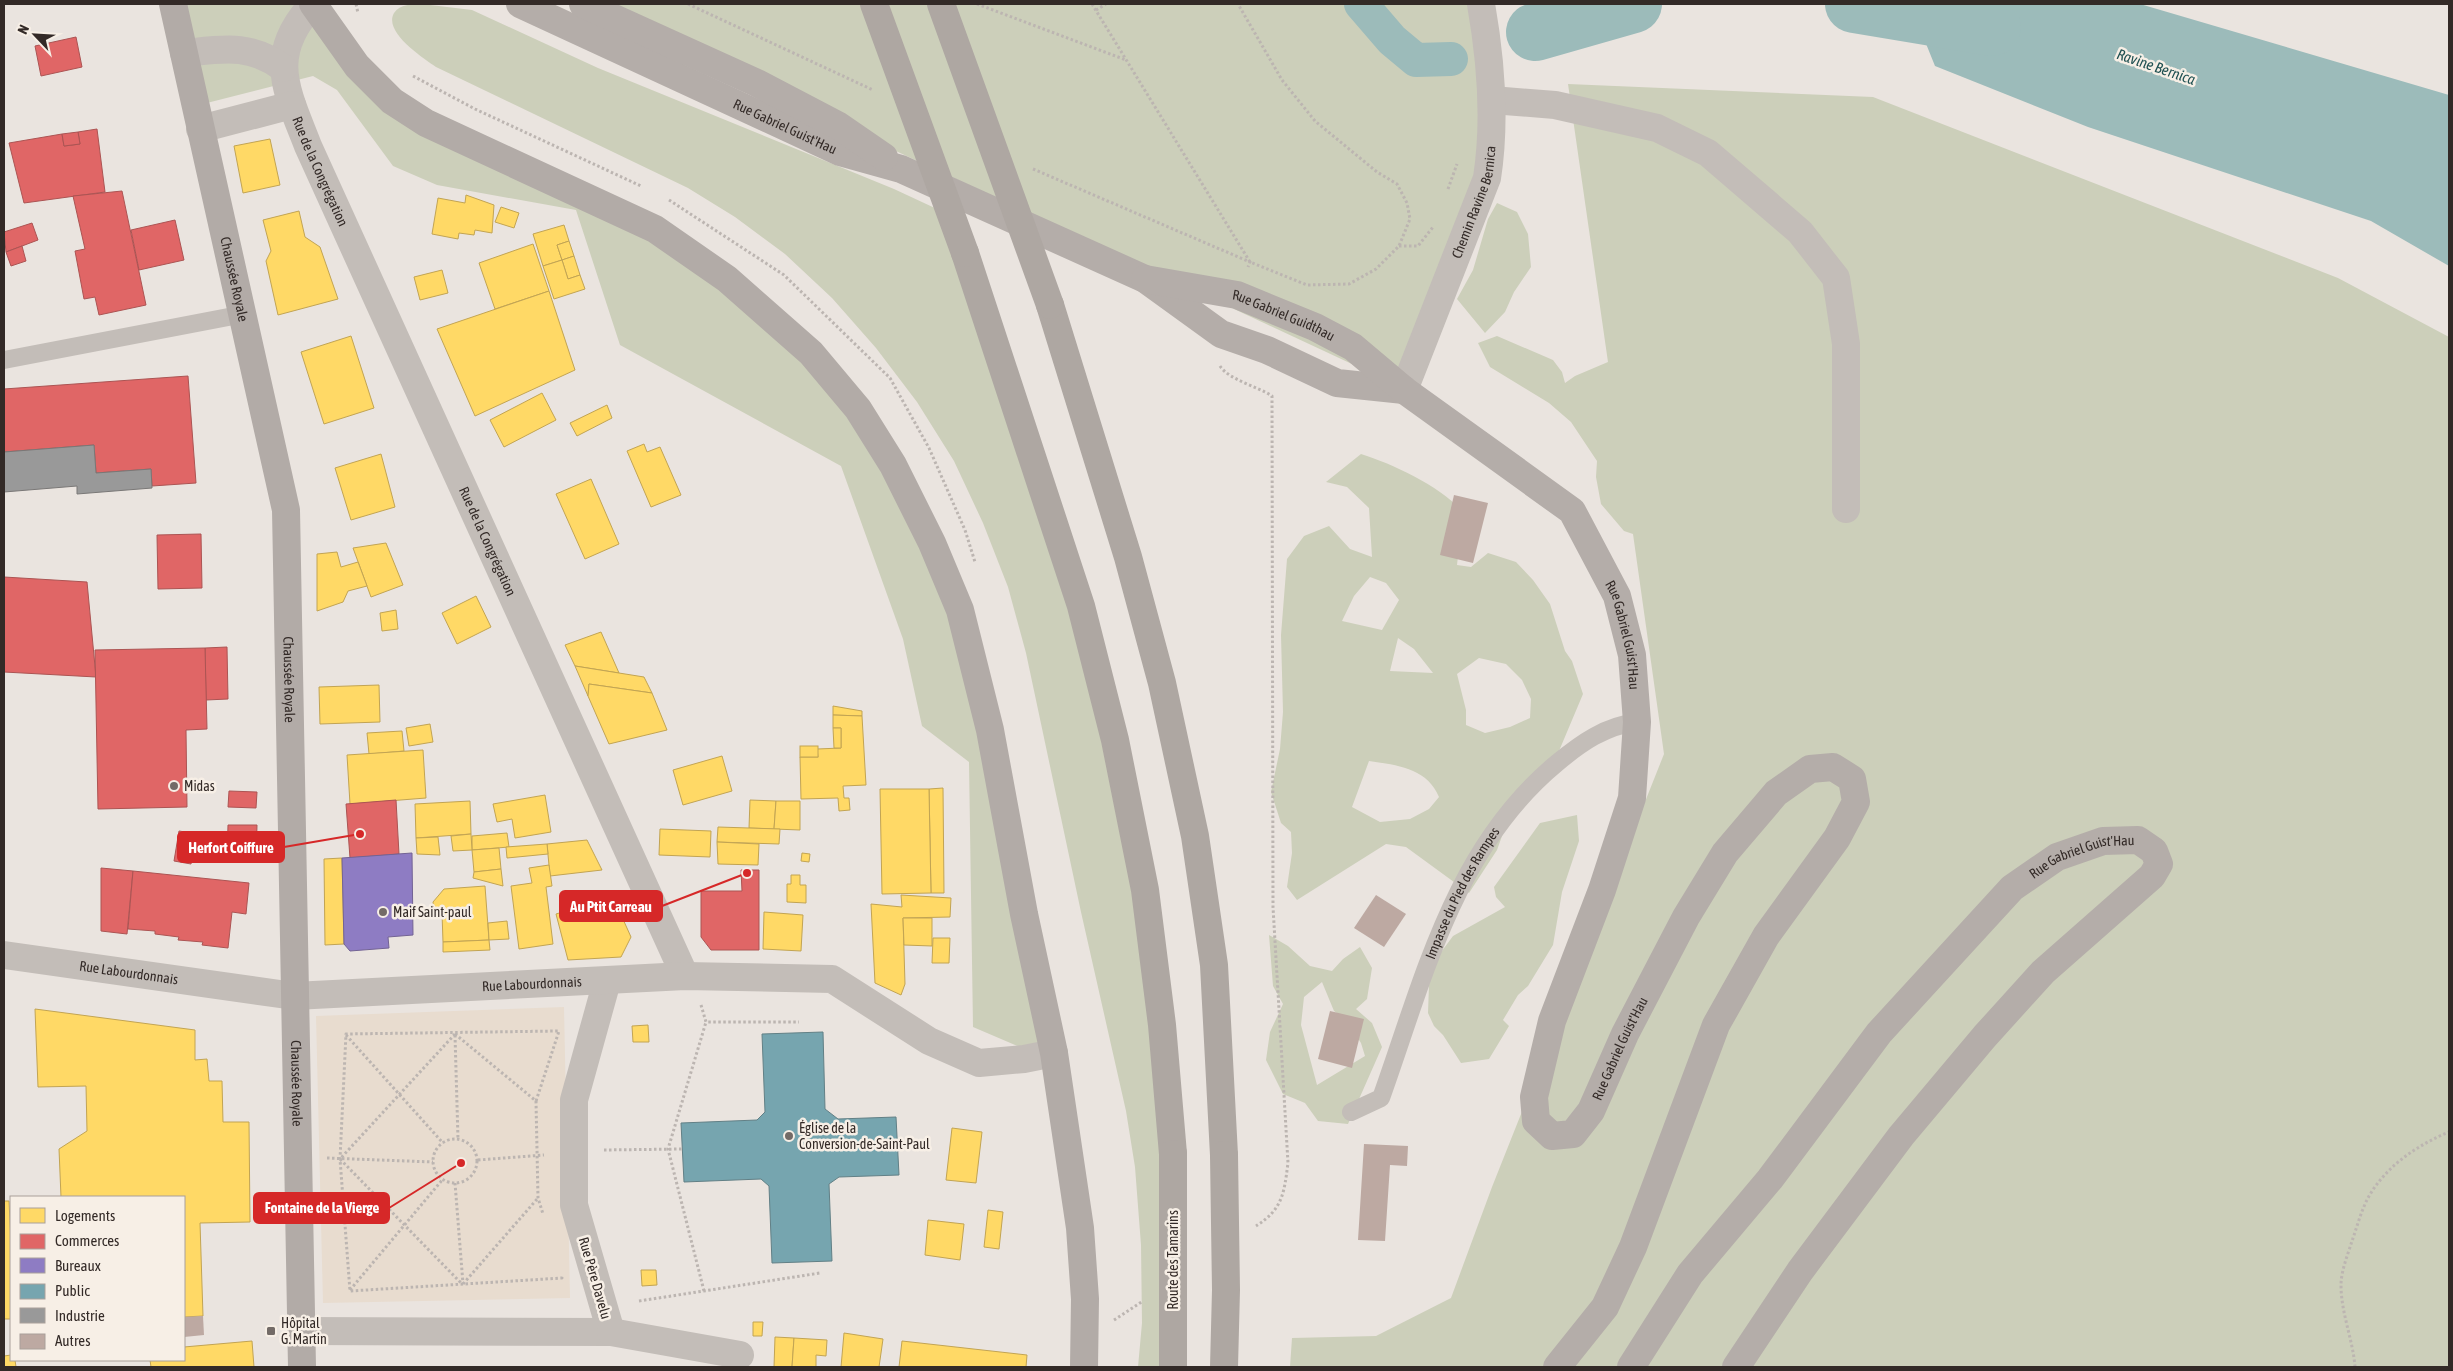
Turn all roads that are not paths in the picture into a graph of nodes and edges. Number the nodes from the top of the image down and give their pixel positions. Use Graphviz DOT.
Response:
graph roads {
  1 [pos="173,4"];
  2 [pos="313,4"];
  3 [pos="334,4"];
  4 [pos="520,4"];
  5 [pos="583,4"];
  6 [pos="874,4"];
  7 [pos="941,4"];
  8 [pos="1481,4"];
  9 [pos="340,43"];
  10 [pos="184,53"];
  11 [pos="283,68"];
  12 [pos="1492,100"];
  13 [pos="292,104"];
  14 [pos="200,129"];
  15 [pos="901,169"];
  16 [pos="1145,279"];
  17 [pos="244,314"];
  18 [pos="4,360"];
  19 [pos="1337,383"];
  20 [pos="1404,390"];
  21 [pos="1846,509"];
  22 [pos="1637,722"];
  23 [pos="4,956"];
  24 [pos="685,976"];
  25 [pos="607,981"];
  26 [pos="294,996"];
  27 [pos="1048,1055"];
  28 [pos="1351,1112"];
  29 [pos="302,1331"];
  30 [pos="611,1332"];
  31 [pos="740,1355"];
  32 [pos="302,1367"];
  33 [pos="1084,1367"];
  34 [pos="1173,1367"];
  35 [pos="1224,1367"];
  36 [pos="1557,1367"];
  37 [pos="1631,1367"];
  38 [pos="1736,1367"];
  1 -- 10 [label="main road, Chaussée Royale"];
  2 -- 9 [label="main road"];
  2 -- 11 [label="street, Rue de la Congrégation"];
  3 -- 9 [label="main road"];
  4 -- 15 [label="main road, Rue Gabriel Guist'Hau"];
  5 -- 15 [label="main road, Rue Gabriel Guist'Hau"];
  6 -- 34 [label="highway, Route des Tamarins, bridge"];
  7 -- 35 [label="highway, bridge"];
  8 -- 12 [label="street, Chemin Ravine Bernica"];
  9 -- 27 [label="main road"];
  10 -- 11 [label="street"];
  10 -- 14 [label="main road, Chaussée Royale"];
  11 -- 13 [label="street, Rue de la Congrégation"];
  12 -- 20 [label="street, Chemin Ravine Bernica"];
  12 -- 21 [label="street"];
  13 -- 14 [label="street, Rue de la Congrégation"];
  13 -- 24 [label="street, Rue de la Congrégation"];
  14 -- 17 [label="main road, Chaussée Royale"];
  15 -- 16 [label="main road, Rue Gabriel Guidthau"];
  16 -- 19 [label="main road, Rue Gabriel Guidthau"];
  16 -- 20 [label="main road, Rue Gabriel Guidthau"];
  17 -- 18 [label="lane"];
  17 -- 26 [label="main road, Chaussée Royale"];
  19 -- 20 [label="main road, Rue Gabriel Guist'Hau"];
  20 -- 22 [label="main road, Rue Gabriel Guist'Hau"];
  22 -- 28 [label="lane, Impasse du Pied des Rampes"];
  22 -- 36 [label="main road, Rue Gabriel Guist'Hau"];
  23 -- 26 [label="street, Rue Labourdonnais"];
  24 -- 25 [label="street, Rue Labourdonnais"];
  24 -- 27 [label="street, Rue Labourdonnais"];
  25 -- 26 [label="street, Rue Labourdonnais"];
  25 -- 30 [label="street, Rue Père Davelu"];
  26 -- 29 [label="main road, Chaussée Royale"];
  27 -- 33 [label="main road"];
  29 -- 30 [label="street, Rue Père Davelu"];
  29 -- 32 [label="main road, Chaussée Royale"];
  30 -- 31 [label="street"];
  37 -- 38 [label="main road, Rue Gabriel Guist'Hau"];
}
